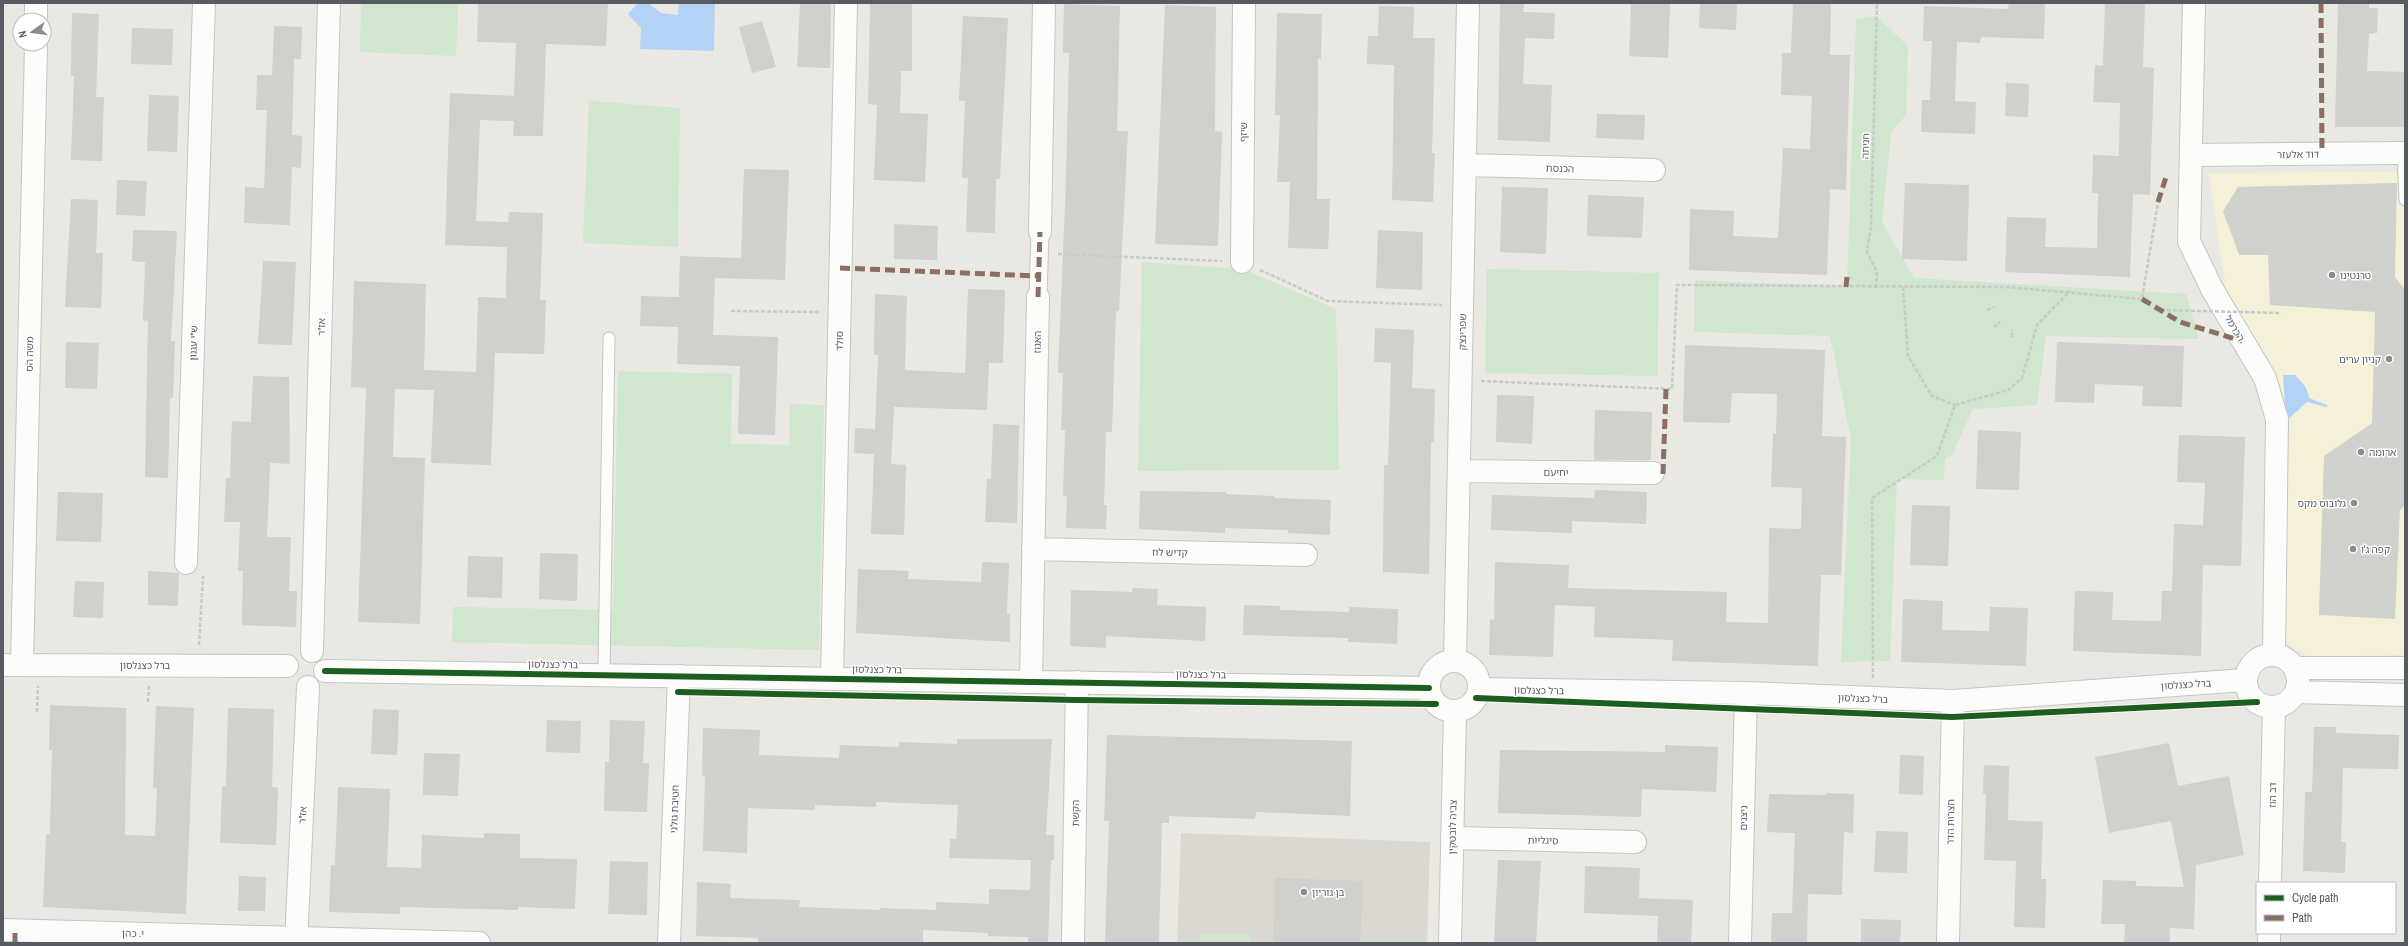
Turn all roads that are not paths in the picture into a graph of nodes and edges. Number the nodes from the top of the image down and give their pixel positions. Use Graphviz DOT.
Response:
graph roads {
  1 [pos="204,3"];
  2 [pos="329,3"];
  3 [pos="846,3"];
  4 [pos="1044,3"];
  5 [pos="1244,3"];
  6 [pos="1468,3"];
  7 [pos="2194,3"];
  8 [pos="36,52"];
  9 [pos="2404,153"];
  10 [pos="2192,155"];
  11 [pos="1465,165"];
  12 [pos="1654,170"];
  13 [pos="2405,200"];
  14 [pos="1040,232"];
  15 [pos="1242,262"];
  16 [pos="1038,297"];
  17 [pos="609,338"];
  18 [pos="1459,471"];
  19 [pos="1653,473"];
  20 [pos="1033,549"];
  21 [pos="1306,554"];
  22 [pos="186,563"];
  23 [pos="312,651"];
  24 [pos="2274,654"];
  25 [pos="1455,660"];
  26 [pos="21,665"];
  27 [pos="287,666"];
  28 [pos="2295,668"];
  29 [pos="2405,668"];
  30 [pos="324,671"];
  31 [pos="604,675"];
  32 [pos="679,676"];
  33 [pos="832,678"];
  34 [pos="2246,680"];
  35 [pos="1031,682"];
  36 [pos="1077,682"];
  37 [pos="308,687"];
  38 [pos="1429,688"];
  39 [pos="1480,689"];
  40 [pos="2296,692"];
  41 [pos="1746,693"];
  42 [pos="2405,695"];
  43 [pos="1953,701"];
  44 [pos="2274,707"];
  45 [pos="1455,711"];
  46 [pos="1452,838"];
  47 [pos="1635,842"];
  48 [pos="2270,882"];
  49 [pos="3,930"];
  50 [pos="297,940"];
  51 [pos="479,943"];
  52 [pos="669,943"];
  53 [pos="1072,943"];
  54 [pos="1450,943"];
  55 [pos="1740,943"];
  56 [pos="1948,943"];
  1 -- 22 [label="street, ש\"י עגנון"];
  2 -- 23 [label="street, אז\"ר"];
  3 -- 33 [label="street, סולד"];
  4 -- 14 [label="street, האגוז"];
  5 -- 15 [label="street, שיזף"];
  6 -- 11 [label="street, שפרינצק"];
  7 -- 10 [label="street, הכרמל"];
  8 -- 26 [label="street, משה הס"];
  9 -- 10 [label="street, דוד אלעזר"];
  9 -- 13 [label="lane"];
  10 -- 24 [label="street, הכרמל"];
  11 -- 12 [label="street, הכנסת"];
  11 -- 18 [label="street, שפרינצק"];
  14 -- 16 [label="street, האגוז"];
  16 -- 20 [label="street, האגוז"];
  17 -- 31 [label="lane"];
  18 -- 19 [label="street, יחיעם"];
  18 -- 25 [label="street, שפרינצק"];
  20 -- 21 [label="street, קדיש לוז"];
  20 -- 35 [label="street, האגוז"];
  23 -- 27 [label="street"];
  23 -- 30 [label="street"];
  24 -- 28 [label="street"];
  24 -- 34 [label="street"];
  25 -- 38 [label="street"];
  25 -- 39 [label="street"];
  26 -- 27 [label="street, ברל כצנלסון"];
  27 -- 37 [label="street"];
  28 -- 29 [label="street"];
  28 -- 40 [label="street"];
  30 -- 31 [label="street, ברל כצנלסון"];
  30 -- 37 [label="street"];
  31 -- 32 [label="street, ברל כצנלסון"];
  32 -- 33 [label="street, ברל כצנלסון"];
  32 -- 52 [label="street, חטיבת גולני"];
  33 -- 35 [label="street, ברל כצנלסון"];
  34 -- 43 [label="street, ברל כצנלסון"];
  34 -- 44 [label="street"];
  35 -- 36 [label="street, ברל כצנלסון"];
  36 -- 38 [label="street, ברל כצנלסון"];
  36 -- 53 [label="street, הקשת"];
  37 -- 50 [label="street, אז\"ר"];
  38 -- 45 [label="street"];
  39 -- 41 [label="street, ברל כצנלסון"];
  39 -- 45 [label="street"];
  40 -- 42 [label="street"];
  40 -- 44 [label="street"];
  41 -- 43 [label="street, ברל כצנלסון"];
  41 -- 55 [label="street, ניצנים"];
  43 -- 56 [label="street, חצרות הדר"];
  44 -- 48 [label="street, דב הוז"];
  45 -- 46 [label="street, צביה לובטקין"];
  46 -- 47 [label="street, סיגליות"];
  46 -- 54 [label="street, צביה לובטקין"];
  49 -- 50 [label="street, י. כהן"];
  50 -- 51 [label="street, י. כהן"];
}
